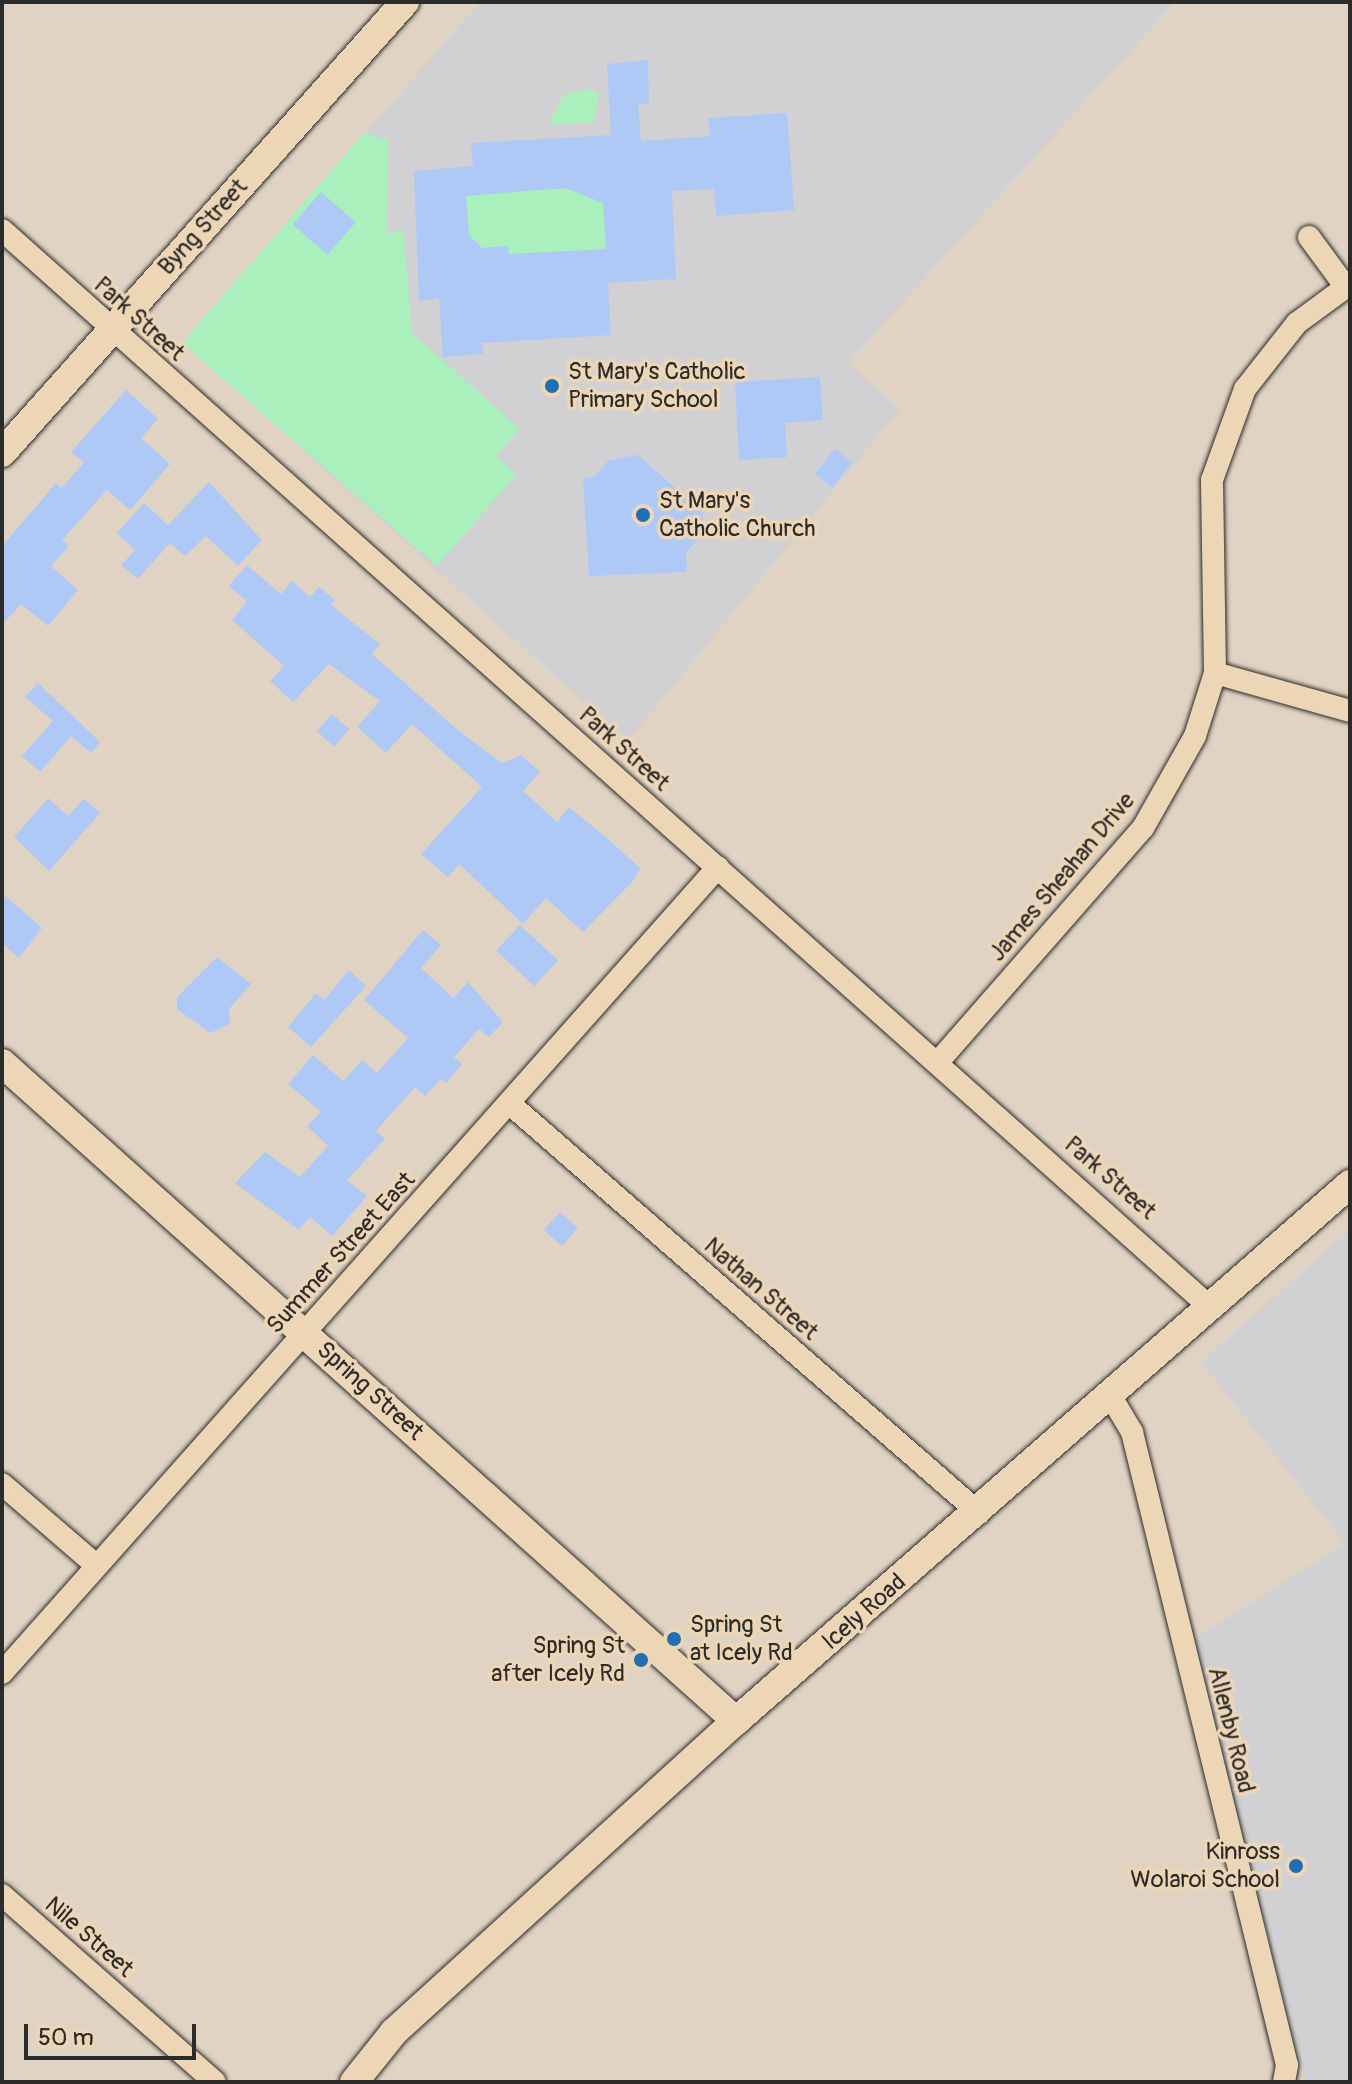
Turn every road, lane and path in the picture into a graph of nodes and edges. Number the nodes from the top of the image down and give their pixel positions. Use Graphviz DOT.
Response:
graph roads {
  1 [pos="405,2"];
  2 [pos="2,230"];
  3 [pos="1309,237"];
  4 [pos="1348,285"];
  5 [pos="111,329"];
  6 [pos="2,453"];
  7 [pos="1215,673"];
  8 [pos="1350,711"];
  9 [pos="718,867"];
  10 [pos="938,1062"];
  11 [pos="2,1063"];
  12 [pos="509,1103"];
  13 [pos="1350,1184"];
  14 [pos="1210,1307"];
  15 [pos="305,1333"];
  16 [pos="1110,1395"];
  17 [pos="2,1484"];
  18 [pos="979,1513"];
  19 [pos="97,1566"];
  20 [pos="2,1673"];
  21 [pos="736,1721"];
  22 [pos="2,1895"];
  23 [pos="215,2082"];
  24 [pos="354,2082"];
  25 [pos="1284,2082"];
  1 -- 5 [label="street, Byng Street"];
  2 -- 5 [label="street, Park Street"];
  3 -- 4 [label="street"];
  4 -- 7 [label="street, James Sheahan Drive"];
  5 -- 6 [label="street, Byng Street"];
  5 -- 9 [label="street, Park Street"];
  7 -- 8 [label="street"];
  7 -- 10 [label="street, James Sheahan Drive"];
  9 -- 10 [label="street, Park Street"];
  9 -- 12 [label="street, Summer Street East"];
  10 -- 14 [label="street, Park Street"];
  11 -- 15 [label="street, Spring Street"];
  12 -- 15 [label="street, Summer Street East"];
  12 -- 18 [label="street, Nathan Street"];
  13 -- 14 [label="street, Icely Road"];
  14 -- 16 [label="street, Icely Road"];
  15 -- 19 [label="street, Summer Street East"];
  15 -- 21 [label="street, Spring Street"];
  16 -- 18 [label="street, Icely Road"];
  16 -- 25 [label="street, Allenby Road"];
  17 -- 19 [label="street"];
  18 -- 21 [label="street, Icely Road"];
  19 -- 20 [label="street, Summer Street East"];
  21 -- 24 [label="street, Icely Road"];
  22 -- 23 [label="street, Nile Street"];
}
